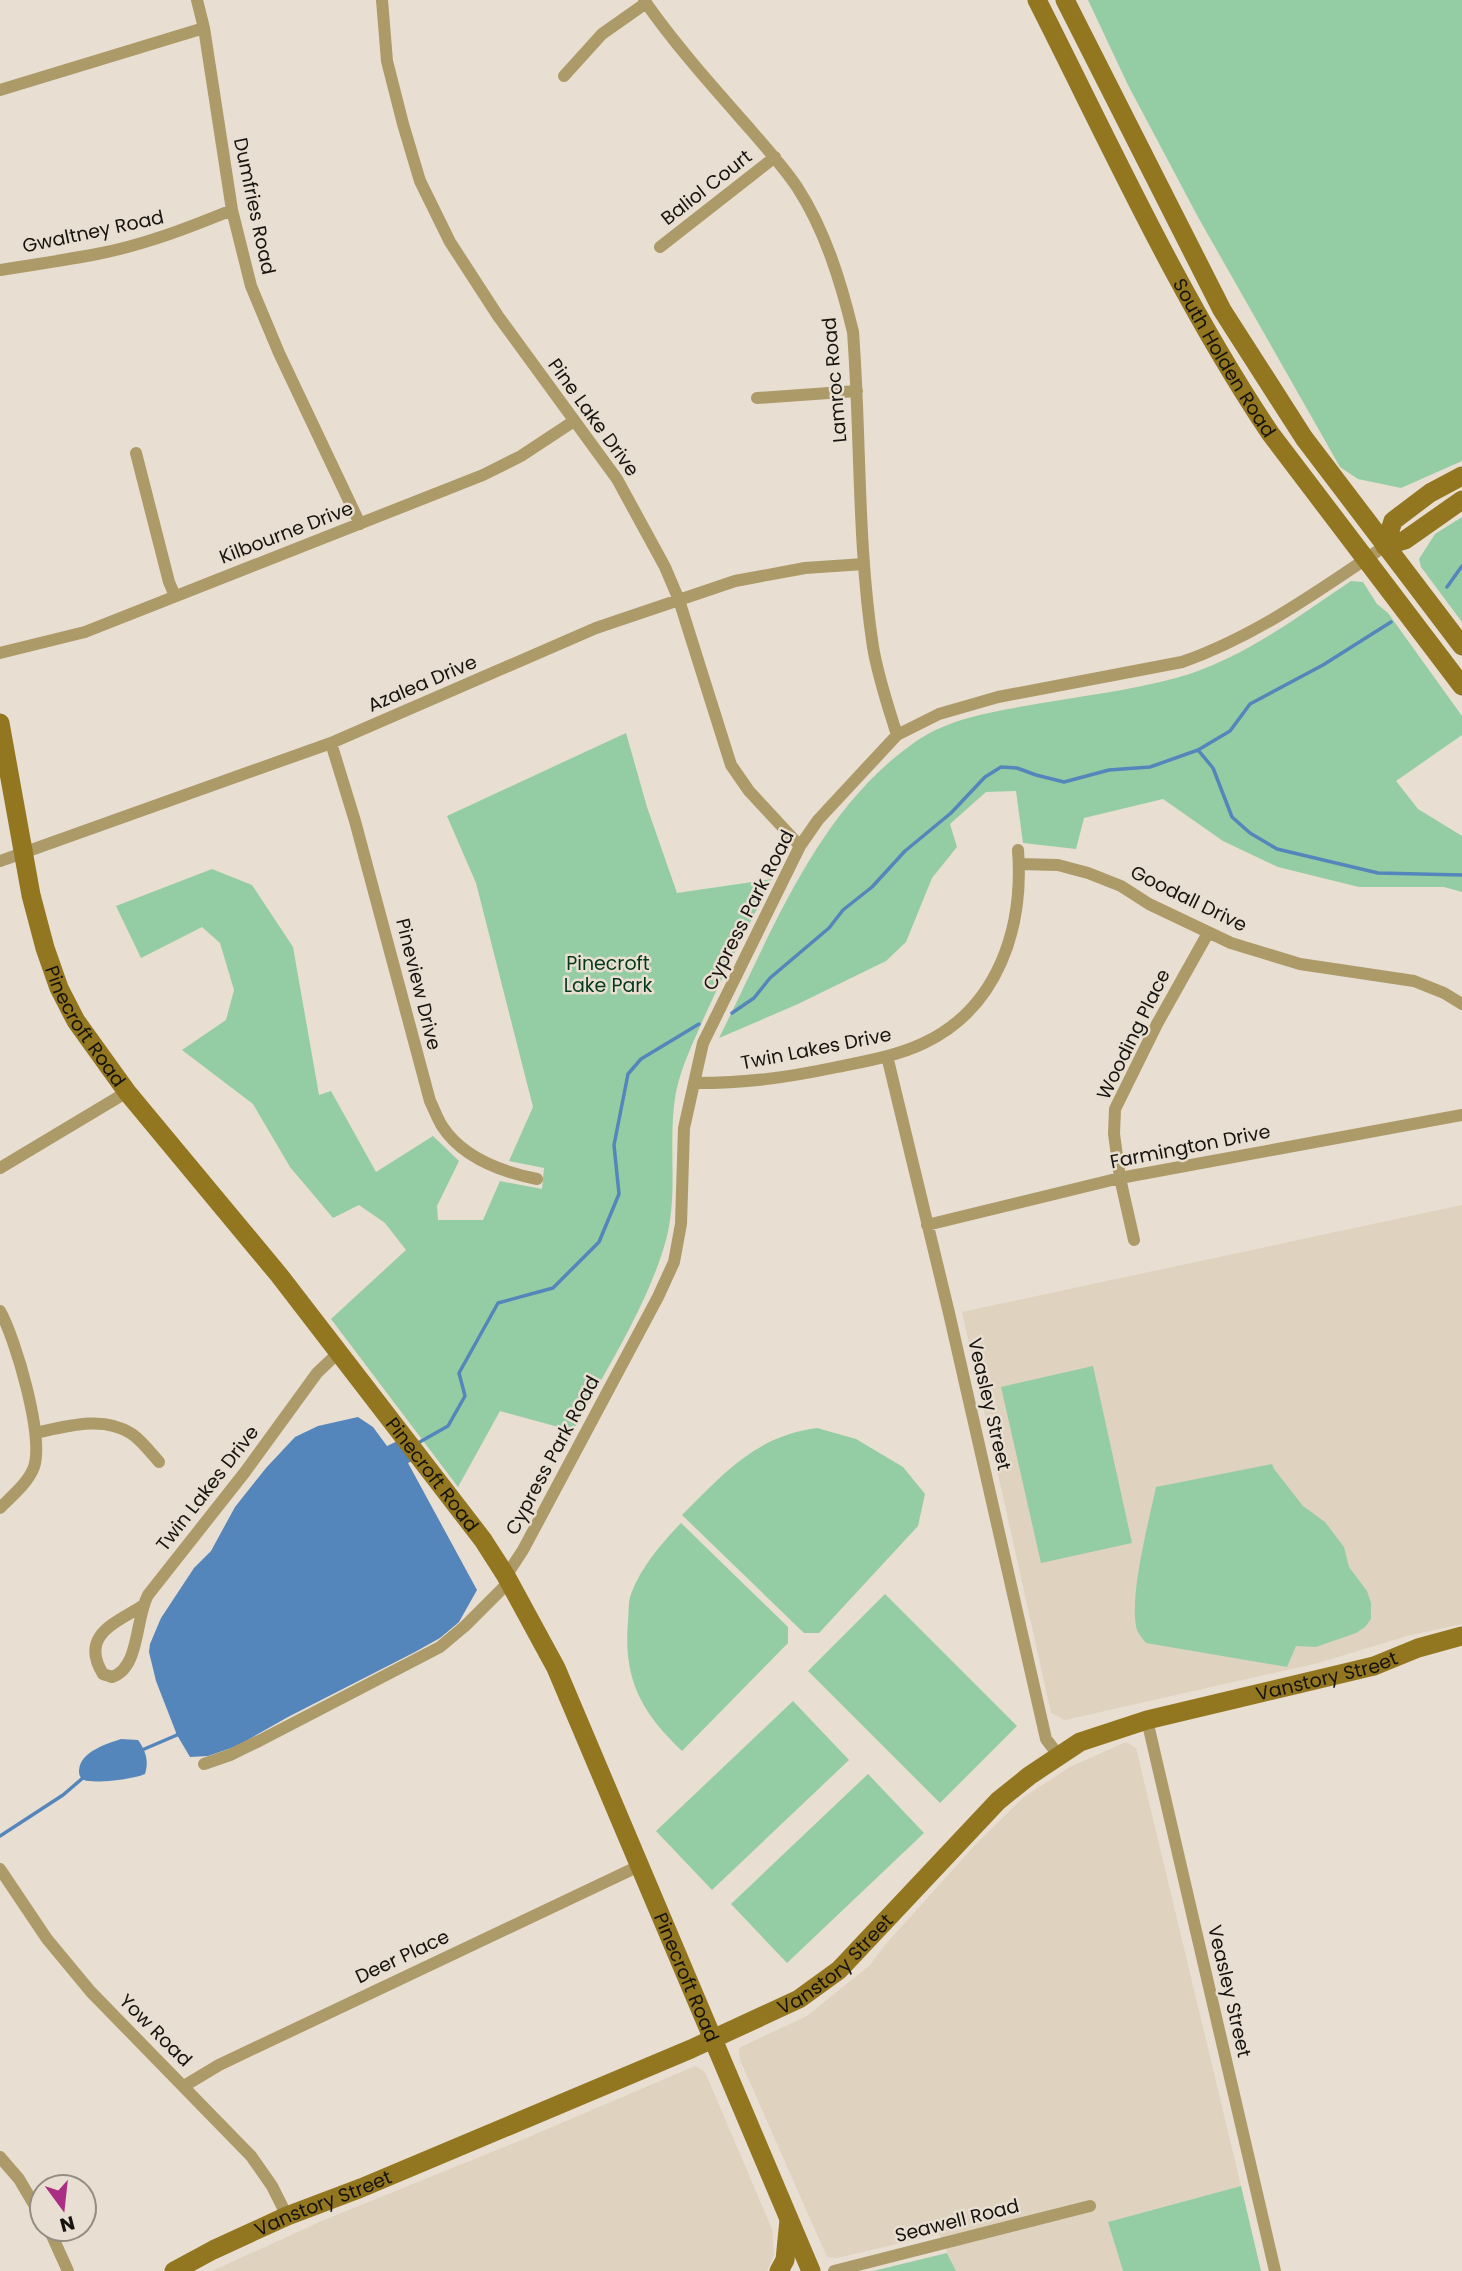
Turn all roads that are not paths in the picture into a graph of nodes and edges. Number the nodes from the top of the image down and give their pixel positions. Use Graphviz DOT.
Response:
graph roads {
  1 [pos="197,0"];
  2 [pos="382,0"];
  3 [pos="1037,0"];
  4 [pos="1065,0"];
  5 [pos="645,1"];
  6 [pos="204,28"];
  7 [pos="565,76"];
  8 [pos="0,90"];
  9 [pos="775,157"];
  10 [pos="232,210"];
  11 [pos="660,247"];
  12 [pos="0,270"];
  13 [pos="857,391"];
  14 [pos="757,398"];
  15 [pos="574,421"];
  16 [pos="136,453"];
  17 [pos="1462,476"];
  18 [pos="1462,500"];
  19 [pos="360,524"];
  20 [pos="1385,546"];
  21 [pos="1366,558"];
  22 [pos="864,564"];
  23 [pos="175,596"];
  24 [pos="679,600"];
  25 [pos="1462,646"];
  26 [pos="0,653"];
  27 [pos="1462,686"];
  28 [pos="0,723"];
  29 [pos="897,735"];
  30 [pos="331,743"];
  31 [pos="800,846"];
  32 [pos="25,853"];
  33 [pos="1019,857"];
  34 [pos="0,861"];
  35 [pos="1208,933"];
  36 [pos="1462,1004"];
  37 [pos="887,1056"];
  38 [pos="694,1083"];
  39 [pos="127,1092"];
  40 [pos="1462,1115"];
  41 [pos="0,1168"];
  42 [pos="1120,1178"];
  43 [pos="537,1179"];
  44 [pos="927,1225"];
  45 [pos="1134,1240"];
  46 [pos="0,1311"];
  47 [pos="338,1353"];
  48 [pos="36,1433"];
  49 [pos="159,1462"];
  50 [pos="0,1508"];
  51 [pos="508,1579"];
  52 [pos="142,1606"];
  53 [pos="1462,1636"];
  54 [pos="1147,1720"];
  55 [pos="1059,1756"];
  56 [pos="204,1764"];
  57 [pos="639,1866"];
  58 [pos="0,1870"];
  59 [pos="713,2039"];
  60 [pos="184,2086"];
  61 [pos="0,2157"];
  62 [pos="28,2194"];
  63 [pos="1090,2206"];
  64 [pos="288,2217"];
  65 [pos="790,2219"];
  66 [pos="55,2243"];
  67 [pos="68,2271"];
  68 [pos="174,2271"];
  69 [pos="779,2271"];
  70 [pos="811,2271"];
  71 [pos="834,2271"];
  72 [pos="1275,2271"];
  1 -- 6 [label="street, Dumfries Road"];
  2 -- 15 [label="street, Pine Lake Drive"];
  3 -- 21 [label="street, South Holden Road"];
  4 -- 20 [label="street, South Holden Road"];
  5 -- 7 [label="street"];
  5 -- 9 [label="street, Lamroc Road"];
  6 -- 8 [label="street"];
  6 -- 10 [label="street, Dumfries Road"];
  9 -- 11 [label="street, Baliol Court"];
  9 -- 13 [label="street, Lamroc Road"];
  10 -- 12 [label="street, Gwaltney Road"];
  10 -- 19 [label="street, Dumfries Road"];
  13 -- 14 [label="street"];
  13 -- 22 [label="street, Lamroc Road"];
  15 -- 19 [label="street, Kilbourne Drive"];
  15 -- 24 [label="street, Pine Lake Drive"];
  16 -- 23 [label="street"];
  17 -- 20 [label="street"];
  18 -- 20 [label="street"];
  19 -- 23 [label="street, Kilbourne Drive"];
  20 -- 21 [label="street, Cypress Park Road"];
  20 -- 25 [label="street, South Holden Road"];
  21 -- 27 [label="street, South Holden Road"];
  21 -- 29 [label="street, Cypress Park Road"];
  22 -- 24 [label="street, Azalea Drive"];
  22 -- 29 [label="street, Lamroc Road"];
  23 -- 26 [label="street, Kilbourne Drive"];
  24 -- 30 [label="street, Azalea Drive"];
  24 -- 31 [label="street, Pine Lake Drive"];
  28 -- 32 [label="street, Pinecroft Road"];
  29 -- 31 [label="street, Cypress Park Road"];
  30 -- 32 [label="street, Azalea Drive"];
  30 -- 43 [label="street, Pineview Drive"];
  31 -- 38 [label="street, Cypress Park Road"];
  32 -- 34 [label="street, Azalea Drive"];
  32 -- 39 [label="street, Pinecroft Road"];
  33 -- 35 [label="street, Goodall Drive"];
  33 -- 37 [label="street, Twin Lakes Drive"];
  35 -- 36 [label="street, Goodall Drive"];
  35 -- 42 [label="street, Wooding Place"];
  37 -- 38 [label="street, Twin Lakes Drive"];
  37 -- 44 [label="street, Veasley Street"];
  38 -- 51 [label="street, Cypress Park Road"];
  39 -- 41 [label="street"];
  39 -- 47 [label="street, Pinecroft Road"];
  40 -- 42 [label="street, Farmington Drive"];
  42 -- 44 [label="street, Farmington Drive"];
  42 -- 45 [label="street, Wooding Place"];
  44 -- 55 [label="street, Veasley Street"];
  46 -- 48 [label="street"];
  47 -- 51 [label="street, Pinecroft Road"];
  47 -- 52 [label="street, Twin Lakes Drive"];
  48 -- 49 [label="street"];
  48 -- 50 [label="street"];
  51 -- 56 [label="street"];
  51 -- 57 [label="street, Pinecroft Road"];
  52 -- 52 [label="street, Twin Lakes Drive"];
  53 -- 54 [label="street, Vanstory Street"];
  54 -- 55 [label="street, Vanstory Street"];
  54 -- 72 [label="street, Veasley Street"];
  55 -- 59 [label="street, Vanstory Street"];
  57 -- 59 [label="street, Pinecroft Road"];
  57 -- 60 [label="street, Deer Place"];
  58 -- 60 [label="street, Yow Road"];
  59 -- 64 [label="street, Vanstory Street"];
  59 -- 65 [label="street, Pinecroft Road"];
  60 -- 64 [label="street, Yow Road"];
  61 -- 62 [label="street"];
  63 -- 71 [label="street, Seawell Road"];
  64 -- 68 [label="street, Vanstory Street"];
  65 -- 69 [label="street"];
  65 -- 70 [label="street, Pinecroft Road"];
  66 -- 67 [label="street"];
}
